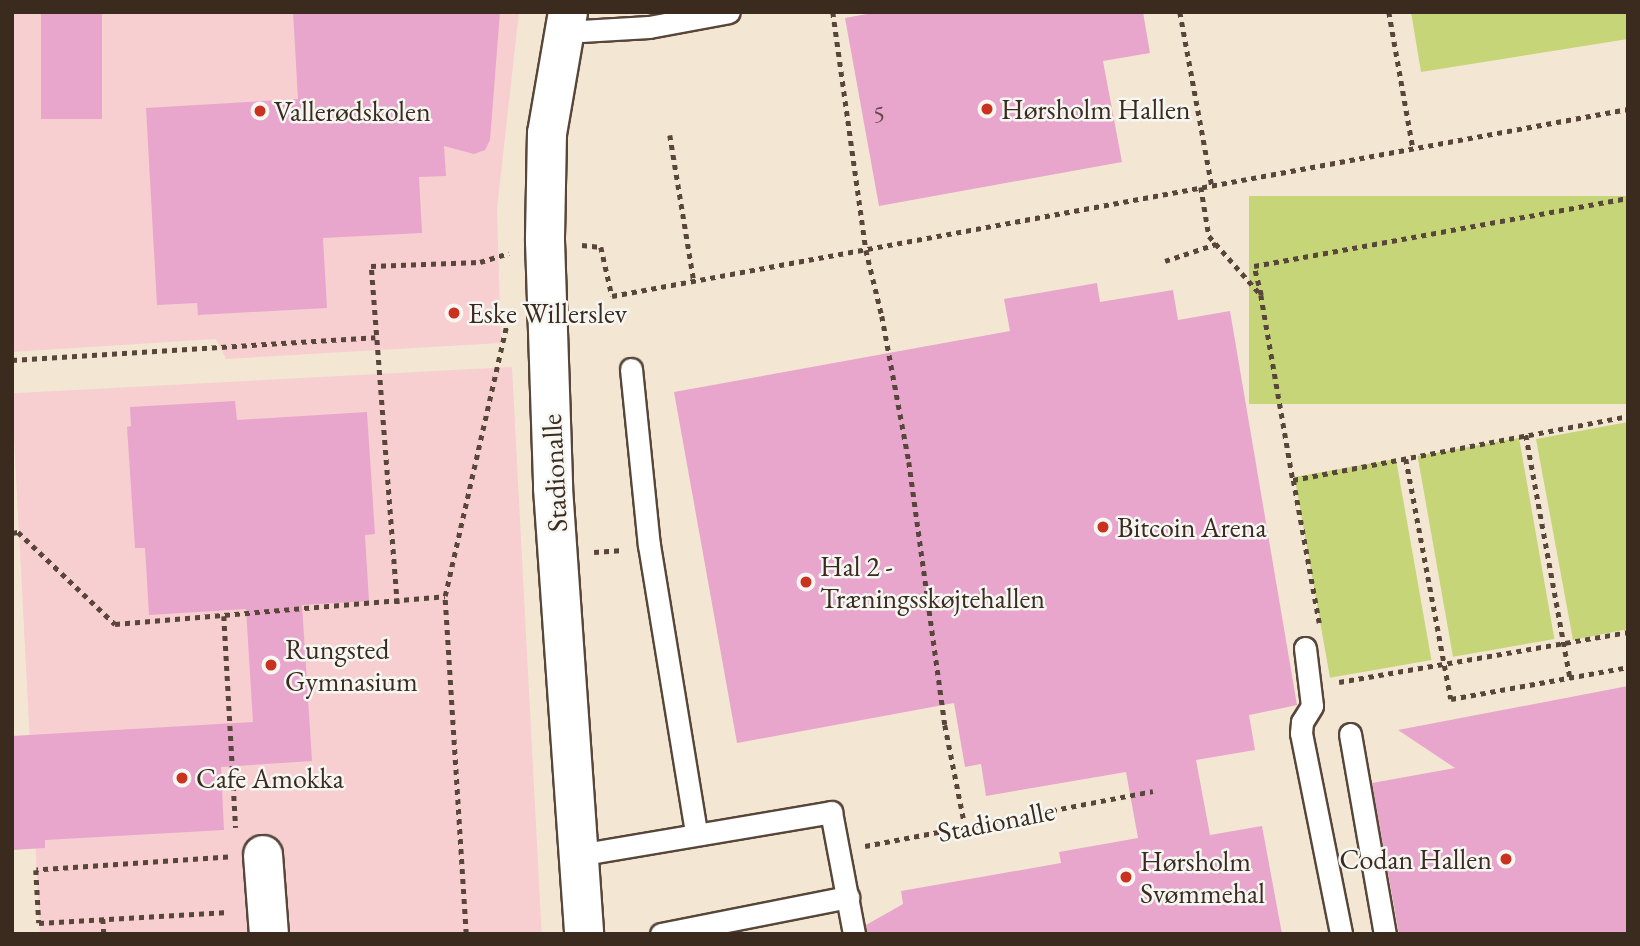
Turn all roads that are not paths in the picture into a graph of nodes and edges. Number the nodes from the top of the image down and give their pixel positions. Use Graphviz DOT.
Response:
graph roads {
  1 [pos="729,12"];
  2 [pos="566,22"];
  3 [pos="631,369"];
  4 [pos="1305,648"];
  5 [pos="1350,734"];
  6 [pos="696,833"];
  7 [pos="578,855"];
  8 [pos="251,856"];
  9 [pos="848,897"];
  10 [pos="268,922"];
  11 [pos="584,934"];
  12 [pos="660,934"];
  13 [pos="854,934"];
  14 [pos="1341,934"];
  15 [pos="1385,934"];
  1 -- 2 [label="lane"];
  2 -- 7 [label="street, Stadionalle"];
  3 -- 6 [label="lane"];
  4 -- 14 [label="lane"];
  5 -- 15 [label="lane"];
  6 -- 7 [label="lane"];
  6 -- 9 [label="lane"];
  7 -- 11 [label="street, Stadionalle"];
  8 -- 10 [label="street"];
  9 -- 12 [label="lane"];
  9 -- 13 [label="lane"];
}
